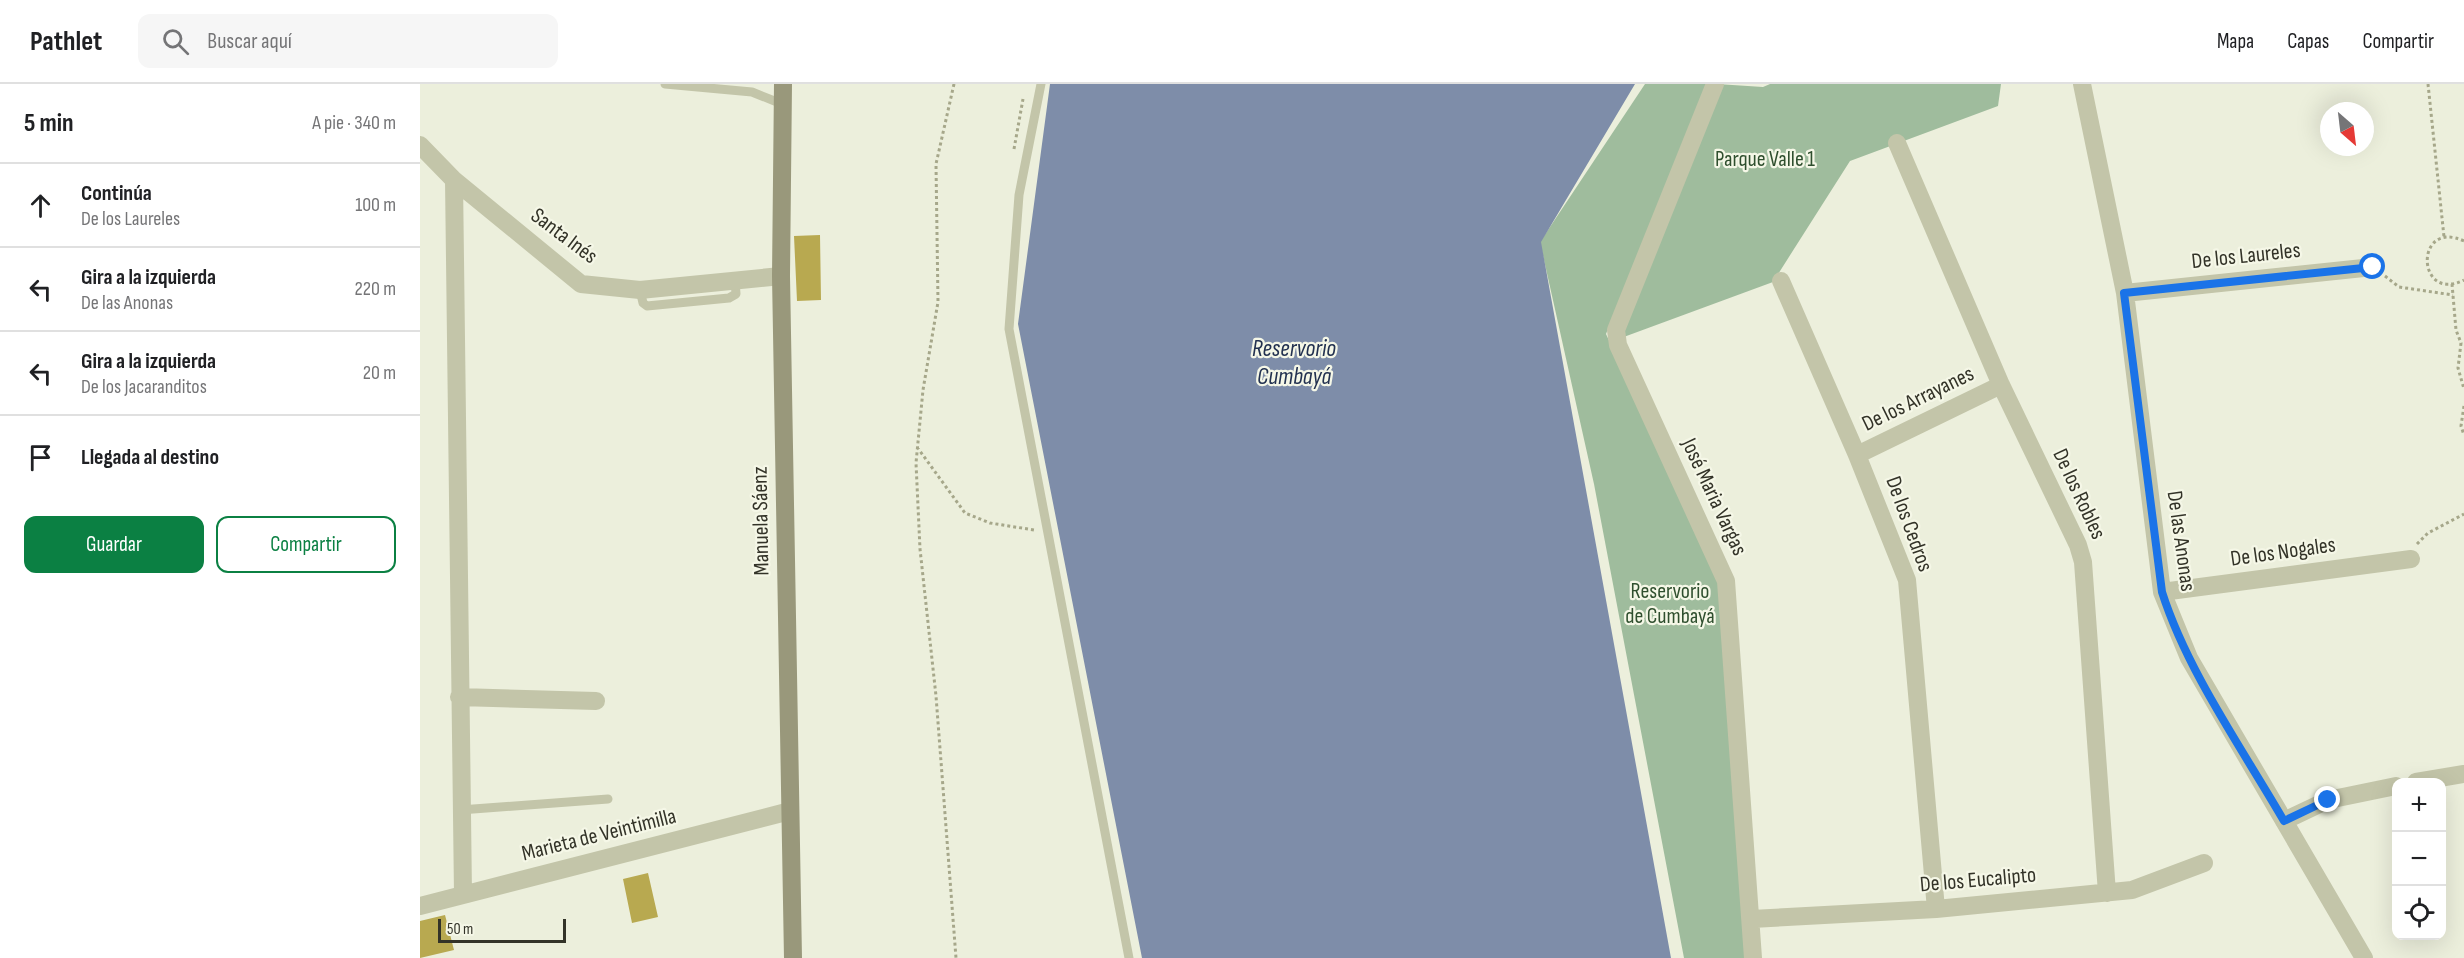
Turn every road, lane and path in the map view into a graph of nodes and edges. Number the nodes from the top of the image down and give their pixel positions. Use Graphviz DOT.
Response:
graph roads {
  1 [pos="665,84"];
  2 [pos="783,84"];
  3 [pos="954,84"];
  4 [pos="1041,84"];
  5 [pos="1715,84"];
  6 [pos="2082,84"];
  7 [pos="2428,84"];
  8 [pos="782,104"];
  9 [pos="1897,143"];
  10 [pos="420,146"];
  11 [pos="454,180"];
  12 [pos="2444,237"];
  13 [pos="2464,241"];
  14 [pos="2373,267"];
  15 [pos="781,276"];
  16 [pos="2464,280"];
  17 [pos="1781,281"];
  18 [pos="2452,284"];
  19 [pos="2124,293"];
  20 [pos="2453,295"];
  21 [pos="2001,385"];
  22 [pos="2464,389"];
  23 [pos="2464,406"];
  24 [pos="2464,435"];
  25 [pos="917,447"];
  26 [pos="1857,456"];
  27 [pos="2464,514"];
  28 [pos="1034,530"];
  29 [pos="2410,559"];
  30 [pos="2162,592"];
  31 [pos="459,697"];
  32 [pos="596,700"];
  33 [pos="2464,774"];
  34 [pos="2443,778"];
  35 [pos="2392,787"];
  36 [pos="608,799"];
  37 [pos="460,810"];
  38 [pos="790,811"];
  39 [pos="2284,821"];
  40 [pos="2204,863"];
  41 [pos="2107,893"];
  42 [pos="463,894"];
  43 [pos="420,906"];
  44 [pos="1936,909"];
  45 [pos="1752,919"];
  46 [pos="793,958"];
  47 [pos="956,958"];
  48 [pos="1129,958"];
  49 [pos="1753,958"];
  50 [pos="2364,958"];
  1 -- 8 [label="lane"];
  2 -- 8 [label="street, Manuela Sáenz"];
  3 -- 25 [label="path"];
  4 -- 48 [label="lane"];
  5 -- 45 [label="street, José Maria Vargas"];
  6 -- 19 [label="street, De las Anonas"];
  7 -- 12 [label="path"];
  8 -- 15 [label="street, Manuela Sáenz"];
  9 -- 21 [label="street, De los Robles"];
  10 -- 11 [label="street, Santa Inés"];
  11 -- 15 [label="street, Santa Inés"];
  11 -- 31 [label="street"];
  12 -- 13 [label="path"];
  12 -- 18 [label="path"];
  14 -- 19 [label="street, De los Laureles"];
  14 -- 20 [label="path"];
  15 -- 38 [label="street, Manuela Sáenz"];
  16 -- 18 [label="path"];
  17 -- 26 [label="street, De los Cedros"];
  18 -- 20 [label="path"];
  19 -- 30 [label="street, De las Anonas"];
  20 -- 22 [label="path"];
  21 -- 26 [label="street, De los Arrayanes"];
  21 -- 41 [label="street, De los Robles"];
  23 -- 24 [label="path"];
  25 -- 28 [label="path"];
  25 -- 47 [label="path"];
  26 -- 44 [label="street, De los Cedros"];
  27 -- 29 [label="path"];
  29 -- 30 [label="street, De los Nogales"];
  30 -- 39 [label="street, De las Anonas"];
  31 -- 32 [label="street"];
  31 -- 37 [label="street"];
  33 -- 34 [label="street"];
  35 -- 39 [label="street"];
  36 -- 37 [label="lane"];
  37 -- 42 [label="street"];
  38 -- 42 [label="street, Marieta de Veintimilla"];
  38 -- 46 [label="street, Manuela Sáenz"];
  39 -- 50 [label="street, De las Anonas"];
  40 -- 41 [label="street, De los Eucalipto"];
  41 -- 44 [label="street, De los Eucalipto"];
  42 -- 43 [label="street, Marieta de Veintimilla"];
  44 -- 45 [label="street, De los Eucalipto"];
  45 -- 49 [label="street, José Maria Vargas"];
}
